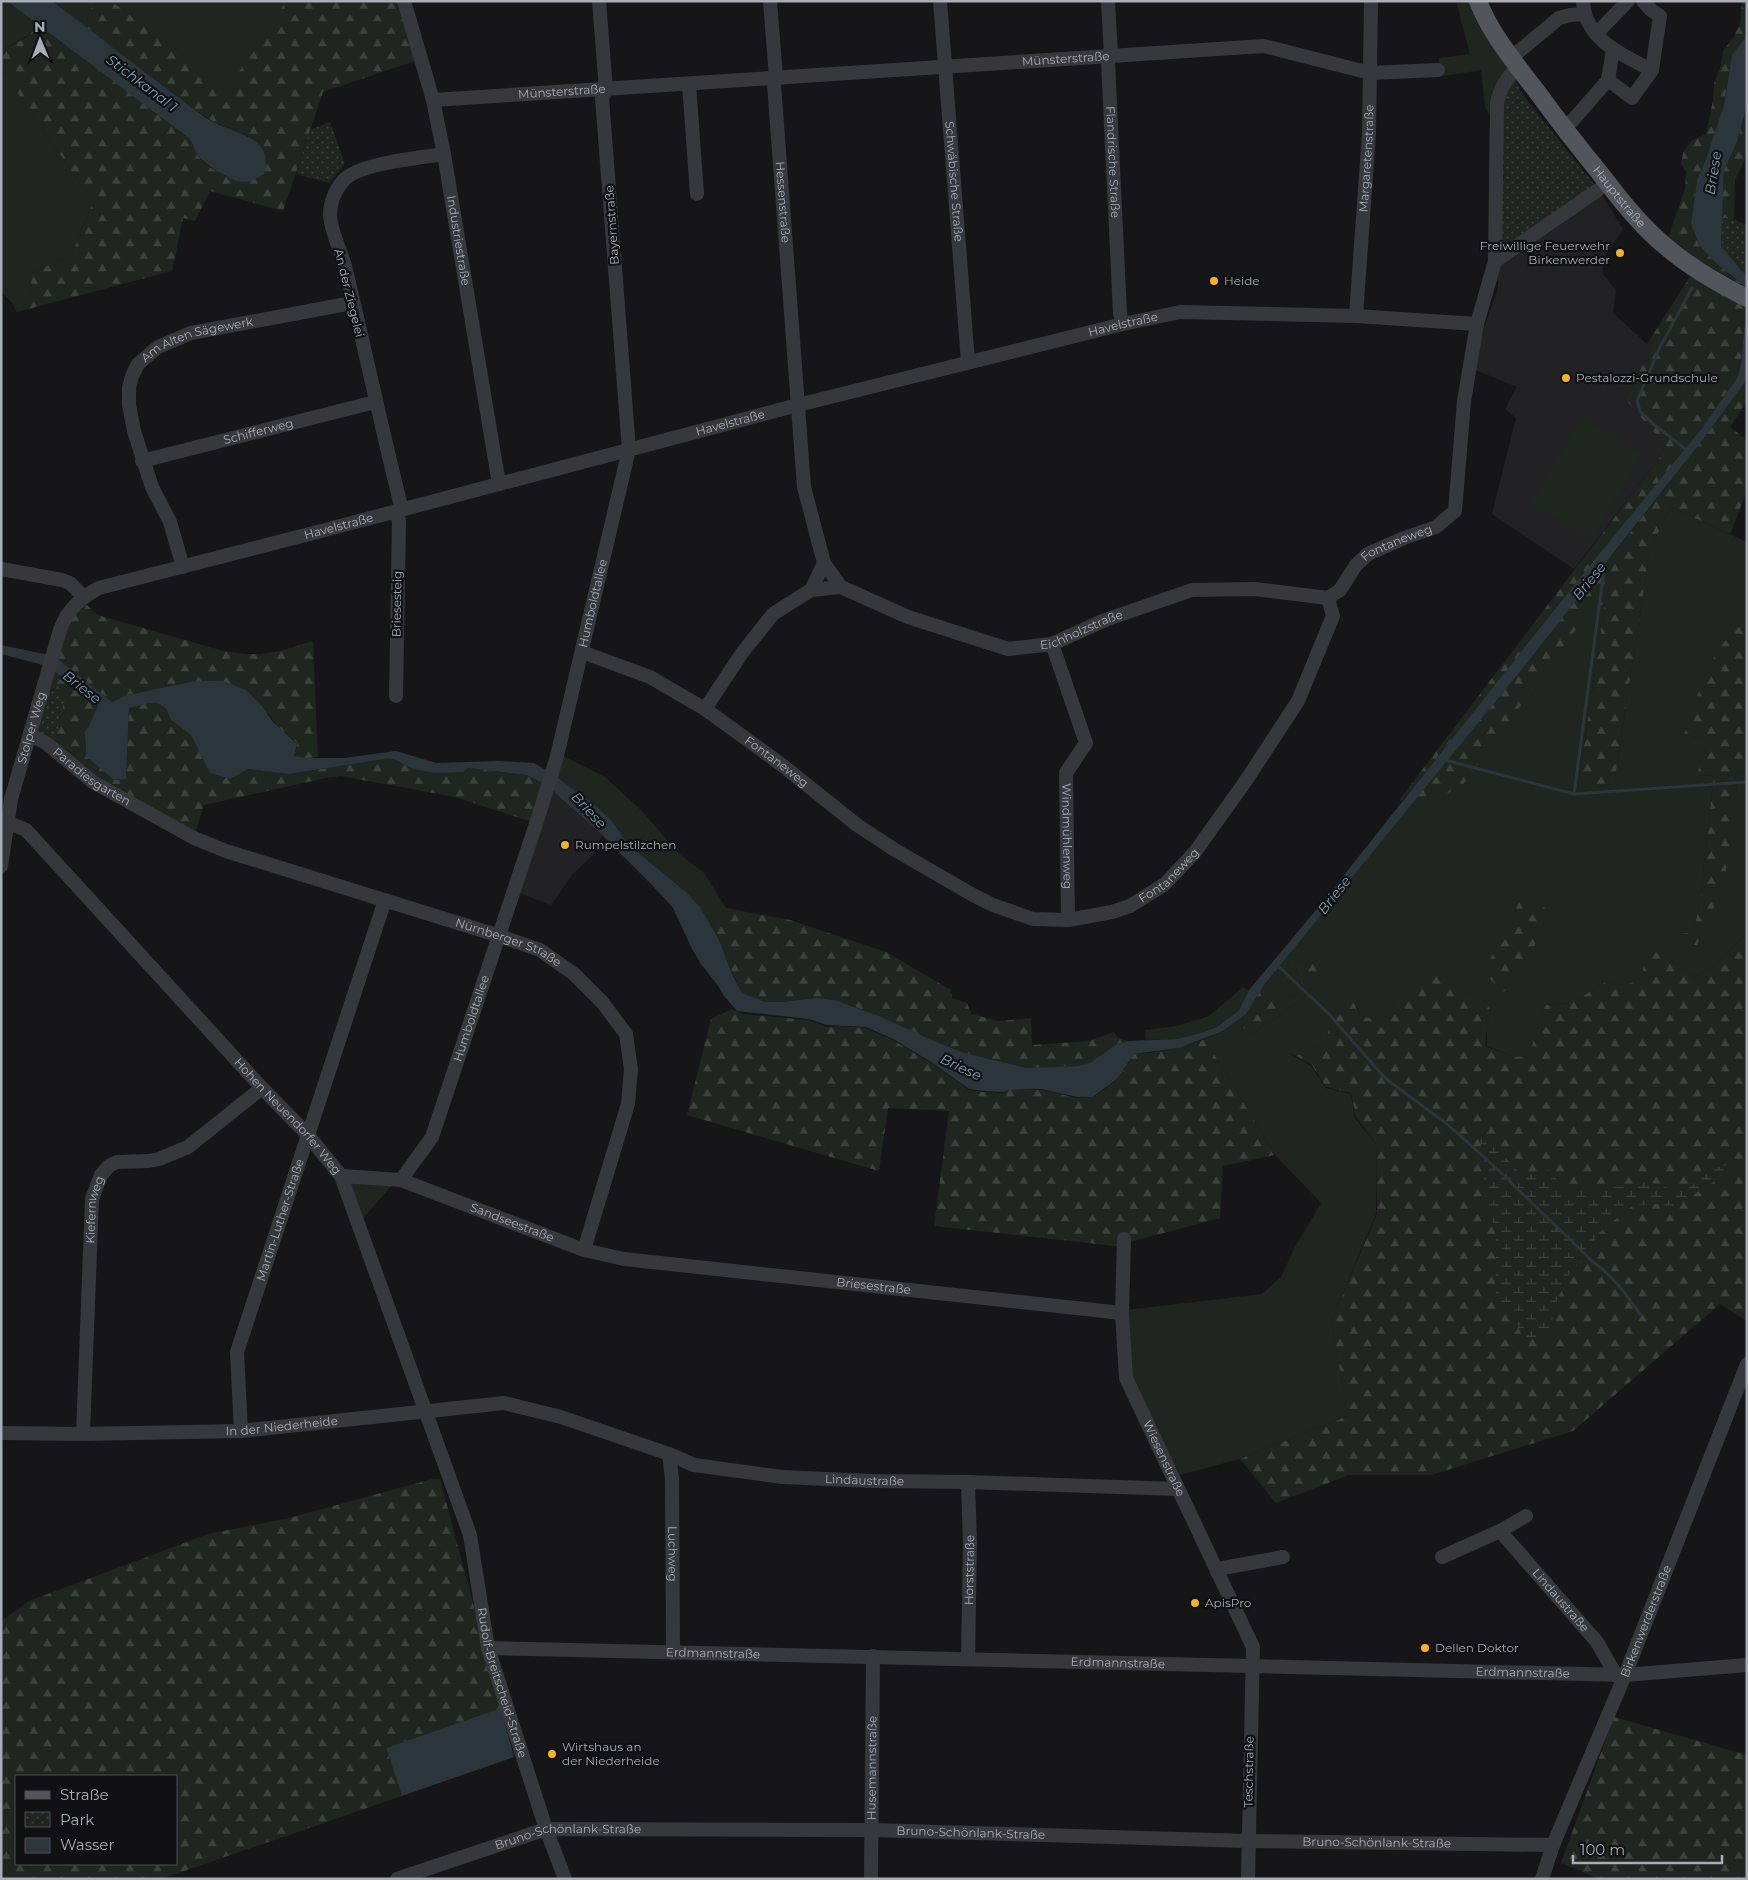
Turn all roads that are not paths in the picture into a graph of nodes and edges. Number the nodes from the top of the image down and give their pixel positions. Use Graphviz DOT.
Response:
graph roads {
  1 [pos="404,1"];
  2 [pos="599,1"];
  3 [pos="770,1"];
  4 [pos="940,1"];
  5 [pos="1108,1"];
  6 [pos="1371,1"];
  7 [pos="1478,1"];
  8 [pos="1628,1"];
  9 [pos="1643,1"];
  10 [pos="1584,8"];
  11 [pos="1596,34"];
  12 [pos="1613,50"];
  13 [pos="1111,56"];
  14 [pos="1515,62"];
  15 [pos="944,66"];
  16 [pos="1438,70"];
  17 [pos="1652,70"];
  18 [pos="1370,73"];
  19 [pos="776,77"];
  20 [pos="1608,80"];
  21 [pos="689,84"];
  22 [pos="606,90"];
  23 [pos="433,100"];
  24 [pos="1564,128"];
  25 [pos="444,154"];
  26 [pos="1598,190"];
  27 [pos="697,194"];
  28 [pos="1495,261"];
  29 [pos="1747,298"];
  30 [pos="352,303"];
  31 [pos="1356,316"];
  32 [pos="1123,324"];
  33 [pos="1477,324"];
  34 [pos="968,362"];
  35 [pos="375,402"];
  36 [pos="798,405"];
  37 [pos="629,450"];
  38 [pos="142,461"];
  39 [pos="499,484"];
  40 [pos="399,510"];
  41 [pos="824,563"];
  42 [pos="183,567"];
  43 [pos="1,569"];
  44 [pos="841,587"];
  45 [pos="811,590"];
  46 [pos="84,597"];
  47 [pos="1328,598"];
  48 [pos="1052,644"];
  49 [pos="582,652"];
  50 [pos="396,696"];
  51 [pos="705,709"];
  52 [pos="30,736"];
  53 [pos="155,817"];
  54 [pos="6,824"];
  55 [pos="1,866"];
  56 [pos="385,900"];
  57 [pos="1068,920"];
  58 [pos="500,936"];
  59 [pos="262,1088"];
  60 [pos="307,1134"];
  61 [pos="341,1176"];
  62 [pos="401,1180"];
  63 [pos="1124,1239"];
  64 [pos="584,1250"];
  65 [pos="624,1259"];
  66 [pos="1122,1312"];
  67 [pos="1747,1364"];
  68 [pos="427,1412"];
  69 [pos="561,1417"];
  70 [pos="241,1431"];
  71 [pos="1,1433"];
  72 [pos="83,1434"];
  73 [pos="669,1454"];
  74 [pos="968,1482"];
  75 [pos="453,1485"];
  76 [pos="1177,1489"];
  77 [pos="1526,1516"];
  78 [pos="1500,1531"];
  79 [pos="1283,1557"];
  80 [pos="1442,1557"];
  81 [pos="1217,1572"];
  82 [pos="488,1648"];
  83 [pos="673,1653"];
  84 [pos="873,1656"];
  85 [pos="968,1659"];
  86 [pos="1747,1665"];
  87 [pos="1252,1666"];
  88 [pos="1620,1675"];
  89 [pos="546,1829"];
  90 [pos="872,1830"];
  91 [pos="1248,1841"];
  92 [pos="1553,1845"];
  93 [pos="397,1879"];
  94 [pos="565,1879"];
  95 [pos="871,1879"];
  96 [pos="1248,1879"];
  97 [pos="1542,1879"];
  1 -- 23 [label="street, Industriestraße"];
  2 -- 22 [label="street, Bayernstraße"];
  3 -- 19 [label="street, Hessenstraße"];
  4 -- 15 [label="street, Schwäbische Straße"];
  5 -- 13 [label="street, Flandrische Straße"];
  6 -- 18 [label="street, Margaretenstraße"];
  7 -- 14 [label="main road, Hauptstraße"];
  8 -- 11 [label="street"];
  9 -- 17 [label="street"];
  10 -- 11 [label="street"];
  10 -- 14 [label="street"];
  11 -- 12 [label="street"];
  12 -- 17 [label="street"];
  12 -- 20 [label="street"];
  13 -- 15 [label="street, Münsterstraße"];
  13 -- 18 [label="street, Münsterstraße"];
  13 -- 32 [label="street, Flandrische Straße"];
  14 -- 24 [label="main road, Hauptstraße"];
  14 -- 28 [label="street"];
  15 -- 19 [label="street, Münsterstraße"];
  15 -- 34 [label="street, Schwäbische Straße"];
  16 -- 18 [label="street, Münsterstraße"];
  17 -- 20 [label="street"];
  18 -- 31 [label="street, Margaretenstraße"];
  19 -- 21 [label="street, Münsterstraße"];
  19 -- 36 [label="street, Hessenstraße"];
  20 -- 24 [label="street"];
  21 -- 22 [label="street, Münsterstraße"];
  21 -- 27 [label="street"];
  22 -- 23 [label="street, Münsterstraße"];
  22 -- 37 [label="street, Bayernstraße"];
  23 -- 25 [label="street, Industriestraße"];
  24 -- 29 [label="main road, Hauptstraße"];
  25 -- 30 [label="street, An der Ziegelei"];
  25 -- 39 [label="street, Industriestraße"];
  26 -- 28 [label="street, Hauptstraße"];
  28 -- 33 [label="street"];
  30 -- 35 [label="street, An der Ziegelei"];
  30 -- 38 [label="street, Am Alten Sägewerk"];
  31 -- 32 [label="street, Havelstraße"];
  31 -- 33 [label="street, Havelstraße"];
  32 -- 34 [label="street, Havelstraße"];
  33 -- 47 [label="street, Fontaneweg"];
  34 -- 36 [label="street, Havelstraße"];
  35 -- 38 [label="street, Schifferweg"];
  35 -- 40 [label="street, An der Ziegelei"];
  36 -- 37 [label="street, Havelstraße"];
  36 -- 41 [label="street"];
  37 -- 39 [label="street, Havelstraße"];
  37 -- 49 [label="street, Humboldtallee"];
  38 -- 42 [label="street, Am Alten Sägewerk"];
  39 -- 40 [label="street, Havelstraße"];
  40 -- 42 [label="street, Havelstraße"];
  40 -- 50 [label="street, Briesesteig"];
  41 -- 44 [label="street"];
  41 -- 45 [label="street"];
  42 -- 46 [label="street, Havelstraße"];
  43 -- 46 [label="street"];
  44 -- 45 [label="street, Eichholzstraße"];
  44 -- 48 [label="street, Eichholzstraße"];
  45 -- 51 [label="street, Eichholzstraße"];
  46 -- 52 [label="street, Stolper Weg"];
  47 -- 48 [label="street, Eichholzstraße"];
  47 -- 57 [label="street, Fontaneweg"];
  48 -- 57 [label="street, Windmühlenweg"];
  49 -- 51 [label="street, Fontaneweg"];
  49 -- 58 [label="street, Humboldtallee"];
  51 -- 57 [label="street, Fontaneweg"];
  52 -- 53 [label="street, Paradiesgarten"];
  52 -- 54 [label="street, Stolper Weg"];
  53 -- 56 [label="street, Nürnberger Straße"];
  54 -- 55 [label="street, Stolper Weg"];
  54 -- 59 [label="street, Hohen Neuendorfer Weg"];
  56 -- 58 [label="street, Nürnberger Straße"];
  56 -- 60 [label="street, Martin-Luther-Straße"];
  58 -- 62 [label="street, Humboldtallee"];
  58 -- 64 [label="street, Nürnberger Straße"];
  59 -- 60 [label="street, Hohen Neuendorfer Weg"];
  59 -- 72 [label="street, Kiefernweg"];
  60 -- 61 [label="street, Hohen Neuendorfer Weg"];
  60 -- 70 [label="street, Martin-Luther-Straße"];
  61 -- 62 [label="street"];
  61 -- 68 [label="street, Hohen Neuendorfer Weg"];
  62 -- 64 [label="street, Sandseestraße"];
  63 -- 66 [label="street, Wiesenstraße"];
  64 -- 65 [label="street, Sandseestraße"];
  65 -- 66 [label="street, Briesestraße"];
  66 -- 76 [label="street, Wiesenstraße"];
  67 -- 88 [label="street, Birkenwerderstraße"];
  68 -- 69 [label="street, In der Niederheide"];
  68 -- 70 [label="street, In der Niederheide"];
  68 -- 75 [label="street, Hohen Neuendorfer Weg"];
  69 -- 73 [label="street, Lindaustraße"];
  70 -- 72 [label="street, In der Niederheide"];
  71 -- 72 [label="street, In der Niederheide"];
  73 -- 74 [label="street, Lindaustraße"];
  73 -- 83 [label="street, Luchweg"];
  74 -- 76 [label="street, Lindaustraße"];
  74 -- 85 [label="street, Horststraße"];
  75 -- 82 [label="street, Rudolf-Breitscheid-Straße"];
  76 -- 81 [label="street, Wiesenstraße"];
  77 -- 78 [label="street"];
  78 -- 80 [label="street"];
  78 -- 88 [label="street, Lindaustraße"];
  79 -- 81 [label="street"];
  81 -- 87 [label="street, Wiesenstraße"];
  82 -- 83 [label="street, Erdmannstraße"];
  82 -- 89 [label="street, Rudolf-Breitscheid-Straße"];
  83 -- 84 [label="street, Erdmannstraße"];
  84 -- 85 [label="street, Erdmannstraße"];
  84 -- 90 [label="street, Husemannstraße"];
  85 -- 87 [label="street, Erdmannstraße"];
  86 -- 88 [label="street, Erdmannstraße"];
  87 -- 88 [label="street, Erdmannstraße"];
  87 -- 91 [label="street, Teschstraße"];
  88 -- 92 [label="street, Birkenwerderstraße"];
  89 -- 90 [label="street, Bruno-Schönlank-Straße"];
  89 -- 93 [label="street, Bruno-Schönlank-Straße"];
  89 -- 94 [label="street, Rudolf-Breitscheid-Straße"];
  90 -- 91 [label="street, Bruno-Schönlank-Straße"];
  90 -- 95 [label="street, Husemannstraße"];
  91 -- 92 [label="street, Bruno-Schönlank-Straße"];
  91 -- 96 [label="street, Teschstraße"];
  92 -- 97 [label="street, Birkenwerderstraße"];
}
